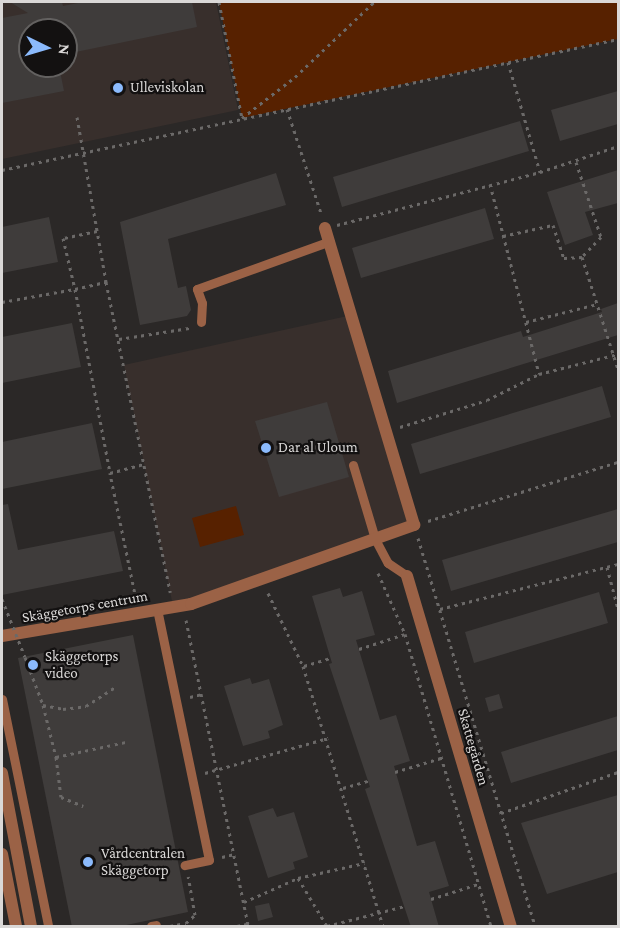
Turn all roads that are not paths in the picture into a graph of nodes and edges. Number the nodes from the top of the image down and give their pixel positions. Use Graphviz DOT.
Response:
graph roads {
  1 [pos="325,228"];
  2 [pos="330,241"];
  3 [pos="201,322"];
  4 [pos="353,465"];
  5 [pos="370,542"];
  6 [pos="407,576"];
  7 [pos="157,609"];
  8 [pos="2,636"];
  9 [pos="2,699"];
  10 [pos="2,773"];
  11 [pos="2,854"];
  12 [pos="185,865"];
  13 [pos="16,927"];
  14 [pos="31,927"];
  15 [pos="48,927"];
  16 [pos="511,927"];
  1 -- 2 [label="street"];
  2 -- 3 [label="lane"];
  2 -- 5 [label="street, Skäggetorps centrum"];
  4 -- 5 [label="lane"];
  5 -- 6 [label="lane"];
  5 -- 7 [label="street, Skäggetorps centrum"];
  6 -- 16 [label="street, Skattegården"];
  7 -- 8 [label="street, Skäggetorps centrum"];
  7 -- 12 [label="lane"];
  9 -- 15 [label="lane"];
  10 -- 14 [label="street"];
  11 -- 13 [label="street"];
}
